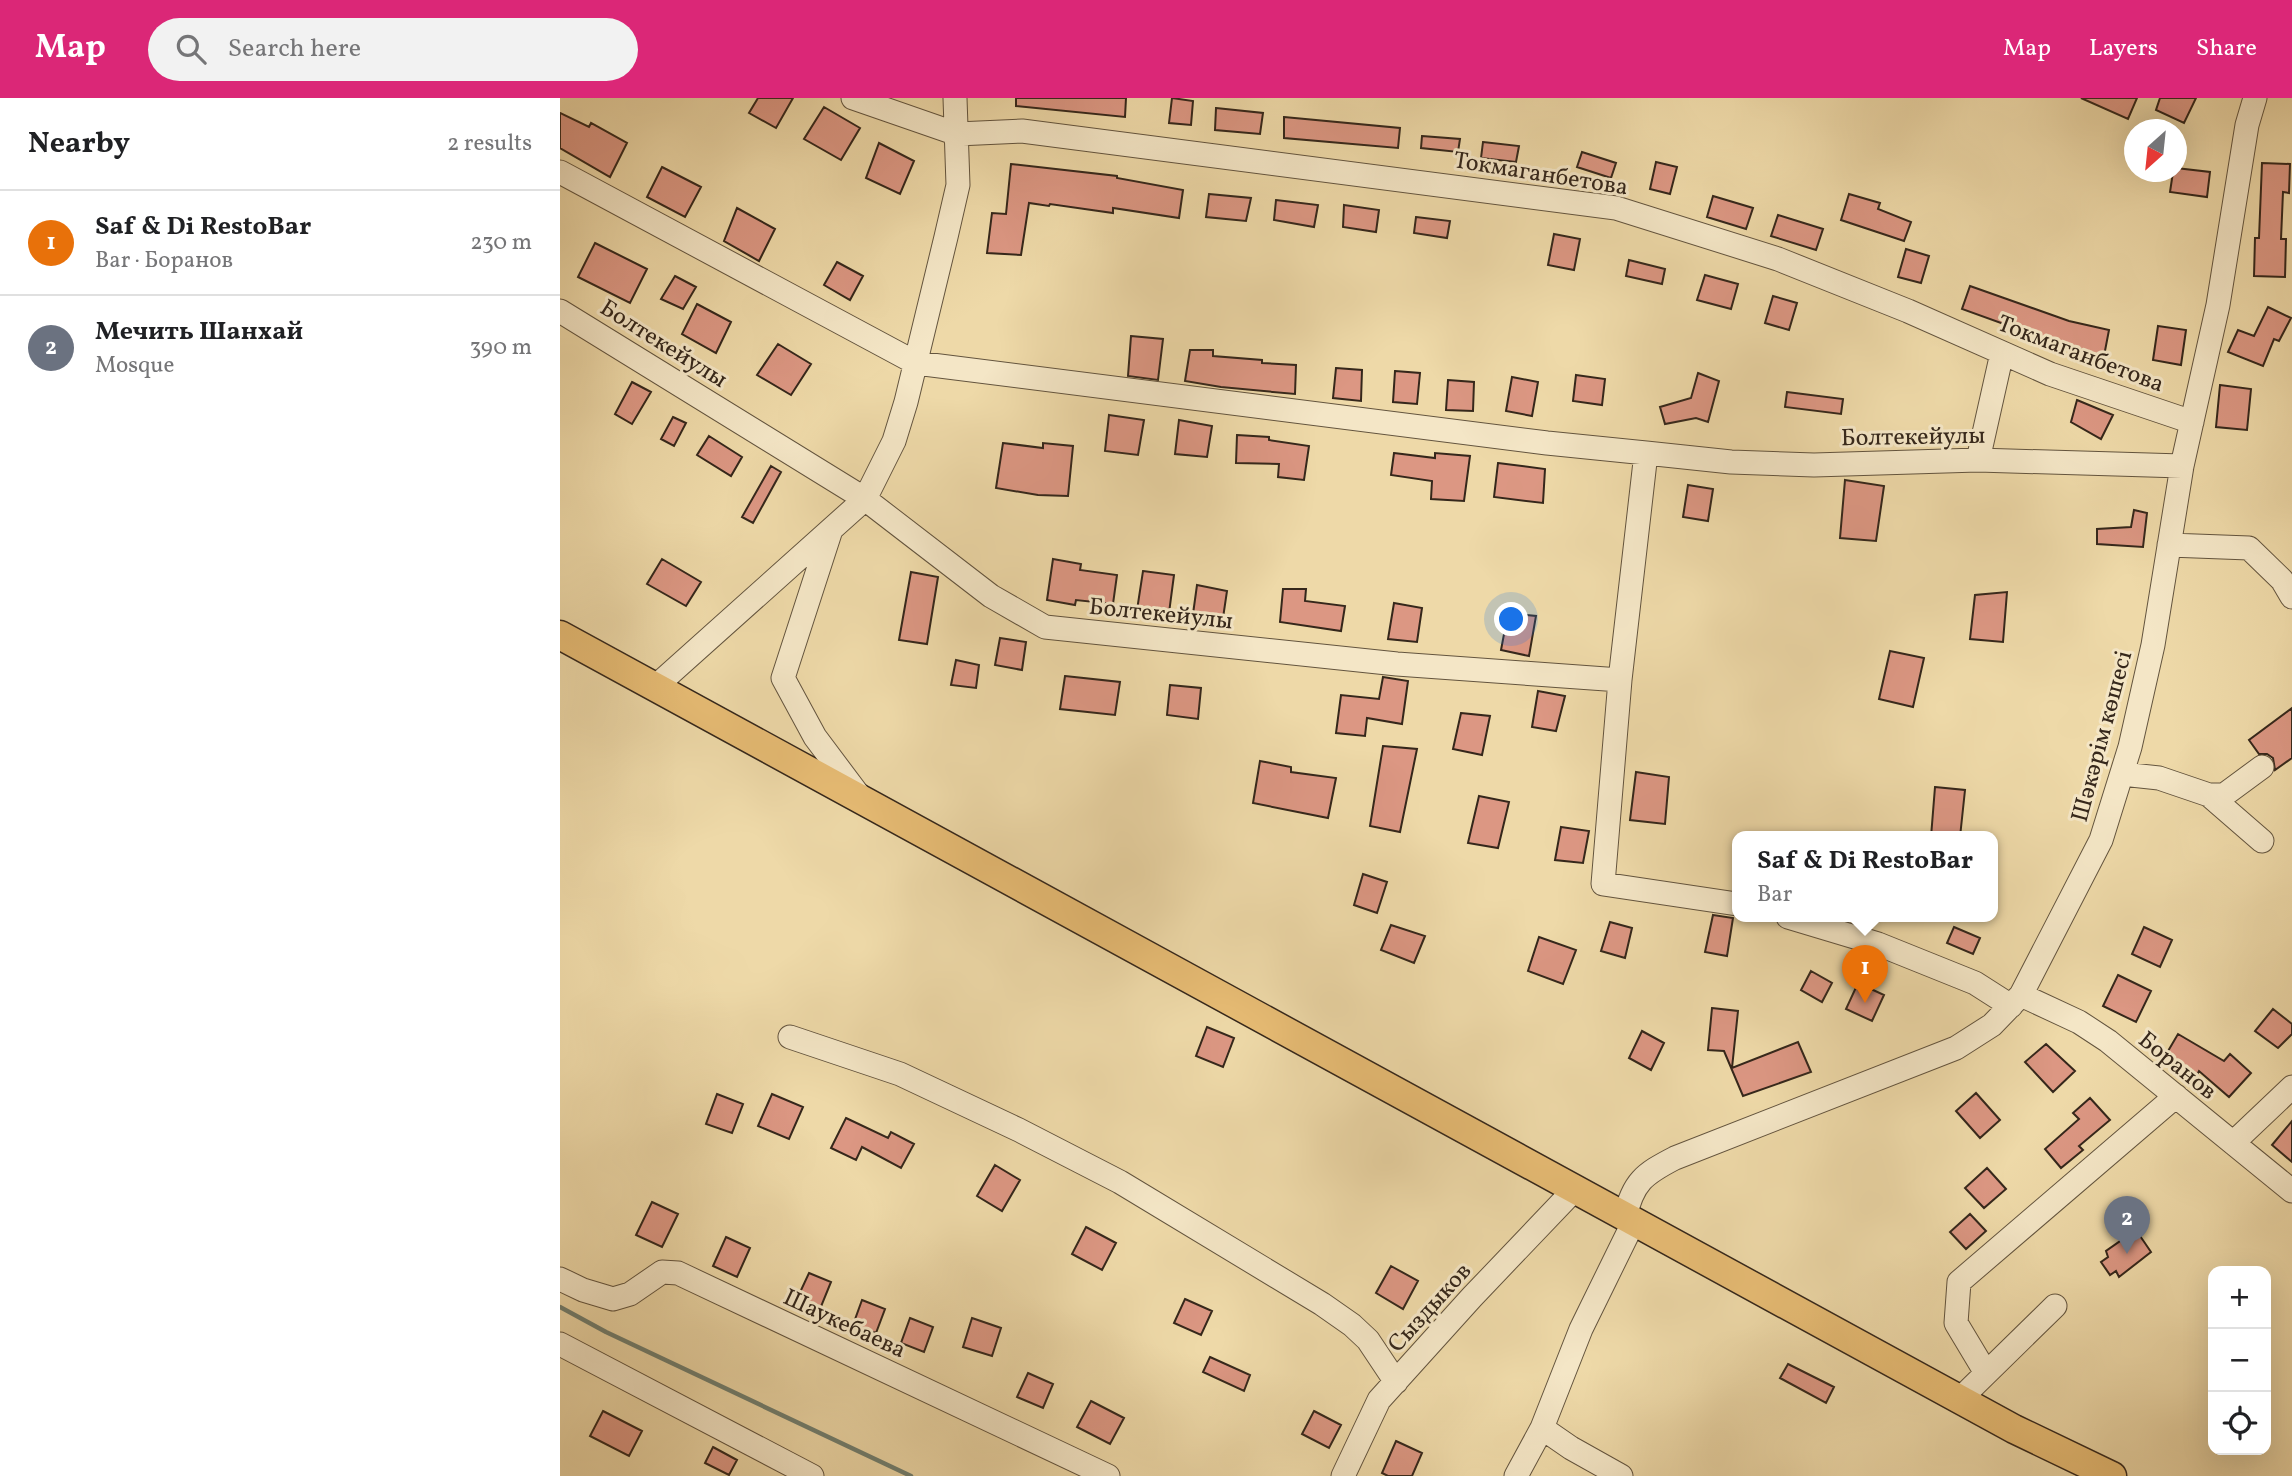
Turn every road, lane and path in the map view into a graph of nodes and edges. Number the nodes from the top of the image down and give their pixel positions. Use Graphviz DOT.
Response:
graph roads {
  1 [pos="853,98"];
  2 [pos="955,98"];
  3 [pos="2255,98"];
  4 [pos="957,134"];
  5 [pos="560,172"];
  6 [pos="560,311"];
  7 [pos="2002,353"];
  8 [pos="916,363"];
  9 [pos="2192,422"];
  10 [pos="1646,453"];
  11 [pos="1978,460"];
  12 [pos="2182,466"];
  13 [pos="865,499"];
  14 [pos="831,531"];
  15 [pos="2169,545"];
  16 [pos="2292,597"];
  17 [pos="560,635"];
  18 [pos="1620,680"];
  19 [pos="655,687"];
  20 [pos="2262,767"];
  21 [pos="2122,774"];
  22 [pos="2209,795"];
  23 [pos="862,799"];
  24 [pos="2262,841"];
  25 [pos="1732,903"];
  26 [pos="1805,922"];
  27 [pos="2016,1000"];
  28 [pos="790,1037"];
  29 [pos="2292,1087"];
  30 [pos="2176,1096"];
  31 [pos="2233,1143"];
  32 [pos="1575,1189"];
  33 [pos="2292,1191"];
  34 [pos="1630,1219"];
  35 [pos="560,1279"];
  36 [pos="2055,1306"];
  37 [pos="560,1343"];
  38 [pos="1986,1373"];
  39 [pos="1396,1382"];
  40 [pos="1960,1399"];
  41 [pos="1542,1428"];
  42 [pos="781,1469"];
  43 [pos="812,1476"];
  44 [pos="1108,1476"];
  45 [pos="1343,1476"];
  46 [pos="1516,1476"];
  47 [pos="1621,1476"];
  48 [pos="2112,1476"];
  1 -- 4 [label="street, Токмаганбетова"];
  2 -- 4 [label="street"];
  3 -- 9 [label="street, Шәкәрім көшесі"];
  4 -- 7 [label="street, Токмаганбетова"];
  4 -- 8 [label="street"];
  5 -- 8 [label="street, Болтекейулы"];
  6 -- 13 [label="street, Болтекейулы"];
  7 -- 9 [label="street, Токмаганбетова"];
  7 -- 11 [label="street"];
  8 -- 10 [label="street, Болтекейулы"];
  8 -- 13 [label="street"];
  9 -- 12 [label="street, Шәкәрім көшесі"];
  10 -- 11 [label="street, Болтекейулы"];
  10 -- 18 [label="street"];
  11 -- 12 [label="street, Болтекейулы"];
  12 -- 15 [label="street, Шәкәрім көшесі"];
  13 -- 14 [label="street"];
  13 -- 18 [label="street, Болтекейулы"];
  14 -- 19 [label="street"];
  14 -- 23 [label="street"];
  15 -- 16 [label="street"];
  15 -- 21 [label="street, Шәкәрім көшесі"];
  17 -- 19 [label="main road"];
  18 -- 25 [label="street"];
  19 -- 23 [label="main road"];
  20 -- 22 [label="street"];
  21 -- 22 [label="street"];
  21 -- 27 [label="street, Шәкәрім көшесі"];
  22 -- 24 [label="street"];
  23 -- 32 [label="main road"];
  26 -- 27 [label="street, Боранов"];
  27 -- 30 [label="street, Боранов"];
  27 -- 34 [label="street, Шәкәрім көшесі"];
  28 -- 39 [label="street"];
  29 -- 31 [label="street"];
  30 -- 31 [label="street, Боранов"];
  30 -- 38 [label="street"];
  31 -- 33 [label="street, Боранов"];
  32 -- 34 [label="main road"];
  32 -- 39 [label="street, Сыздыков"];
  34 -- 40 [label="main road"];
  34 -- 41 [label="street, Шәкәрім көшесі"];
  35 -- 44 [label="street, Шаукебаева"];
  36 -- 38 [label="street"];
  37 -- 42 [label="street"];
  38 -- 40 [label="street"];
  39 -- 45 [label="street, Сыздыков"];
  40 -- 48 [label="main road"];
  41 -- 46 [label="street, Шәкәрім көшесі"];
  41 -- 47 [label="street"];
  42 -- 43 [label="street"];
}
